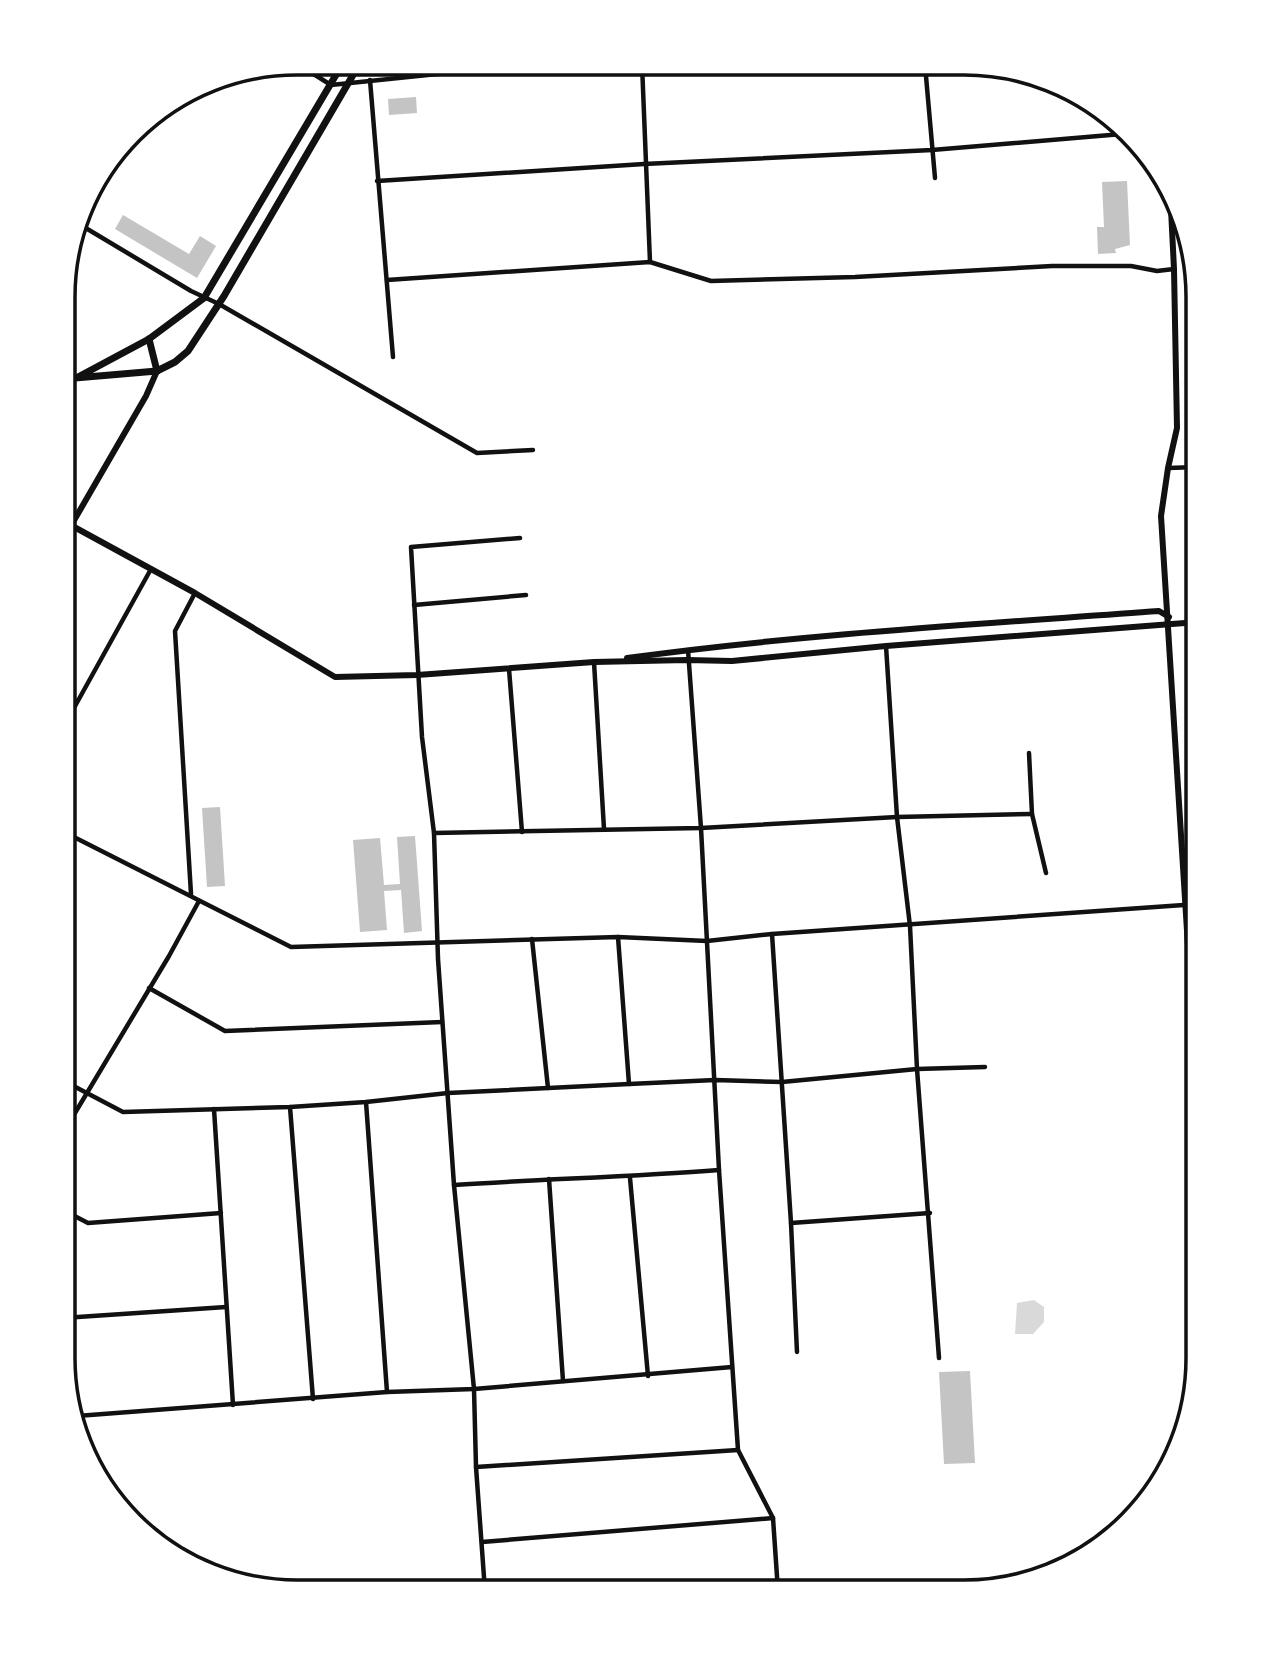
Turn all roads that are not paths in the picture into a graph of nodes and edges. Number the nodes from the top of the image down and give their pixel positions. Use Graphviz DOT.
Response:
graph roads {
  1 [pos="315,75"];
  2 [pos="336,75"];
  3 [pos="353,75"];
  4 [pos="427,75"];
  5 [pos="642,75"];
  6 [pos="926,75"];
  7 [pos="370,80"];
  8 [pos="348,84"];
  9 [pos="331,85"];
  10 [pos="1115,135"];
  11 [pos="932,150"];
  12 [pos="645,164"];
  13 [pos="935,178"];
  14 [pos="377,181"];
  15 [pos="1172,220"];
  16 [pos="86,228"];
  17 [pos="650,262"];
  18 [pos="1174,270"];
  19 [pos="387,280"];
  20 [pos="204,298"];
  21 [pos="219,304"];
  22 [pos="149,339"];
  23 [pos="393,357"];
  24 [pos="157,371"];
  25 [pos="75,379"];
  26 [pos="533,450"];
  27 [pos="1186,467"];
  28 [pos="1167,468"];
  29 [pos="75,513"];
  30 [pos="75,528"];
  31 [pos="520,538"];
  32 [pos="151,569"];
  33 [pos="195,593"];
  34 [pos="526,595"];
  35 [pos="414,605"];
  36 [pos="1169,620"];
  37 [pos="1186,621"];
  38 [pos="886,646"];
  39 [pos="688,649"];
  40 [pos="687,660"];
  41 [pos="594,662"];
  42 [pos="509,668"];
  43 [pos="417,675"];
  44 [pos="75,706"];
  45 [pos="1029,752"];
  46 [pos="1032,814"];
  47 [pos="897,817"];
  48 [pos="701,828"];
  49 [pos="604,829"];
  50 [pos="522,832"];
  51 [pos="434,833"];
  52 [pos="75,837"];
  53 [pos="1046,873"];
  54 [pos="191,895"];
  55 [pos="199,900"];
  56 [pos="1184,905"];
  57 [pos="1185,925"];
  58 [pos="911,926"];
  59 [pos="772,934"];
  60 [pos="618,937"];
  61 [pos="532,939"];
  62 [pos="707,941"];
  63 [pos="437,942"];
  64 [pos="149,988"];
  65 [pos="442,1022"];
  66 [pos="985,1067"];
  67 [pos="917,1069"];
  68 [pos="715,1080"];
  69 [pos="782,1082"];
  70 [pos="629,1084"];
  71 [pos="75,1087"];
  72 [pos="548,1088"];
  73 [pos="86,1093"];
  74 [pos="448,1093"];
  75 [pos="366,1102"];
  76 [pos="290,1107"];
  77 [pos="214,1109"];
  78 [pos="75,1112"];
  79 [pos="719,1170"];
  80 [pos="630,1178"];
  81 [pos="549,1179"];
  82 [pos="454,1185"];
  83 [pos="221,1213"];
  84 [pos="930,1213"];
  85 [pos="75,1216"];
  86 [pos="791,1223"];
  87 [pos="227,1307"];
  88 [pos="75,1317"];
  89 [pos="797,1352"];
  90 [pos="939,1358"];
  91 [pos="732,1367"];
  92 [pos="648,1376"];
  93 [pos="563,1381"];
  94 [pos="474,1389"];
  95 [pos="387,1392"];
  96 [pos="313,1399"];
  97 [pos="233,1405"];
  98 [pos="84,1416"];
  99 [pos="738,1450"];
  100 [pos="476,1467"];
  101 [pos="773,1518"];
  102 [pos="482,1542"];
  103 [pos="484,1580"];
  104 [pos="777,1580"];
  1 -- 9 [label="street"];
  2 -- 9 [label="main road"];
  3 -- 8 [label="main road"];
  4 -- 7 [label="street"];
  5 -- 12 [label="street"];
  6 -- 11 [label="street"];
  7 -- 8 [label="street"];
  7 -- 14 [label="street"];
  8 -- 9 [label="street"];
  8 -- 21 [label="main road"];
  9 -- 20 [label="main road"];
  10 -- 11 [label="street"];
  11 -- 12 [label="street"];
  11 -- 13 [label="street"];
  12 -- 14 [label="street"];
  12 -- 17 [label="street"];
  14 -- 19 [label="street"];
  15 -- 18 [label="street"];
  16 -- 20 [label="street"];
  17 -- 18 [label="street"];
  17 -- 19 [label="street"];
  18 -- 28 [label="street"];
  19 -- 23 [label="street"];
  20 -- 21 [label="street"];
  20 -- 22 [label="main road"];
  21 -- 24 [label="main road"];
  21 -- 26 [label="street"];
  22 -- 24 [label="main road"];
  22 -- 25 [label="main road"];
  24 -- 25 [label="main road"];
  24 -- 29 [label="street"];
  27 -- 28 [label="street"];
  28 -- 36 [label="street"];
  30 -- 32 [label="street"];
  31 -- 35 [label="street"];
  32 -- 33 [label="street"];
  32 -- 44 [label="street"];
  33 -- 43 [label="street"];
  33 -- 54 [label="street"];
  34 -- 35 [label="street"];
  35 -- 43 [label="street"];
  36 -- 37 [label="street"];
  36 -- 38 [label="street"];
  36 -- 39 [label="street"];
  36 -- 56 [label="street"];
  38 -- 40 [label="street"];
  38 -- 47 [label="street"];
  39 -- 40 [label="street"];
  39 -- 41 [label="street"];
  40 -- 41 [label="street"];
  40 -- 48 [label="street"];
  41 -- 42 [label="street"];
  41 -- 49 [label="street"];
  42 -- 43 [label="street"];
  42 -- 50 [label="street"];
  43 -- 51 [label="street"];
  45 -- 46 [label="street"];
  46 -- 47 [label="street"];
  46 -- 53 [label="street"];
  47 -- 48 [label="street"];
  47 -- 58 [label="street"];
  48 -- 49 [label="street"];
  48 -- 62 [label="street"];
  49 -- 50 [label="street"];
  50 -- 51 [label="street"];
  51 -- 63 [label="street"];
  52 -- 54 [label="street"];
  54 -- 55 [label="street"];
  55 -- 63 [label="street"];
  55 -- 64 [label="street"];
  56 -- 57 [label="street"];
  56 -- 58 [label="street"];
  58 -- 59 [label="street"];
  58 -- 67 [label="street"];
  59 -- 62 [label="street"];
  59 -- 69 [label="street"];
  60 -- 61 [label="street"];
  60 -- 62 [label="street"];
  60 -- 70 [label="street"];
  61 -- 63 [label="street"];
  61 -- 72 [label="street"];
  62 -- 68 [label="street"];
  63 -- 65 [label="street"];
  64 -- 65 [label="street"];
  64 -- 73 [label="street"];
  65 -- 74 [label="street"];
  66 -- 67 [label="street"];
  67 -- 69 [label="street"];
  67 -- 84 [label="street"];
  68 -- 69 [label="street"];
  68 -- 70 [label="street"];
  68 -- 79 [label="street"];
  69 -- 86 [label="street"];
  70 -- 72 [label="street"];
  71 -- 73 [label="street"];
  72 -- 74 [label="street"];
  73 -- 77 [label="street"];
  73 -- 78 [label="street"];
  74 -- 75 [label="street"];
  74 -- 82 [label="street"];
  75 -- 76 [label="street"];
  75 -- 95 [label="street"];
  76 -- 77 [label="street"];
  76 -- 96 [label="street"];
  77 -- 83 [label="street"];
  79 -- 80 [label="street"];
  79 -- 91 [label="street"];
  80 -- 81 [label="street"];
  80 -- 92 [label="street"];
  81 -- 82 [label="street"];
  81 -- 93 [label="street"];
  82 -- 94 [label="street"];
  83 -- 85 [label="street"];
  83 -- 87 [label="street"];
  84 -- 86 [label="street"];
  84 -- 90 [label="street"];
  86 -- 89 [label="street"];
  87 -- 88 [label="street"];
  87 -- 97 [label="street"];
  91 -- 92 [label="street"];
  91 -- 99 [label="street"];
  92 -- 93 [label="street"];
  93 -- 94 [label="street"];
  94 -- 95 [label="street"];
  94 -- 100 [label="street"];
  95 -- 96 [label="street"];
  96 -- 97 [label="street"];
  97 -- 98 [label="street"];
  99 -- 100 [label="street"];
  99 -- 101 [label="street"];
  100 -- 102 [label="street"];
  101 -- 102 [label="street"];
  101 -- 104 [label="street"];
  102 -- 103 [label="street"];
}
